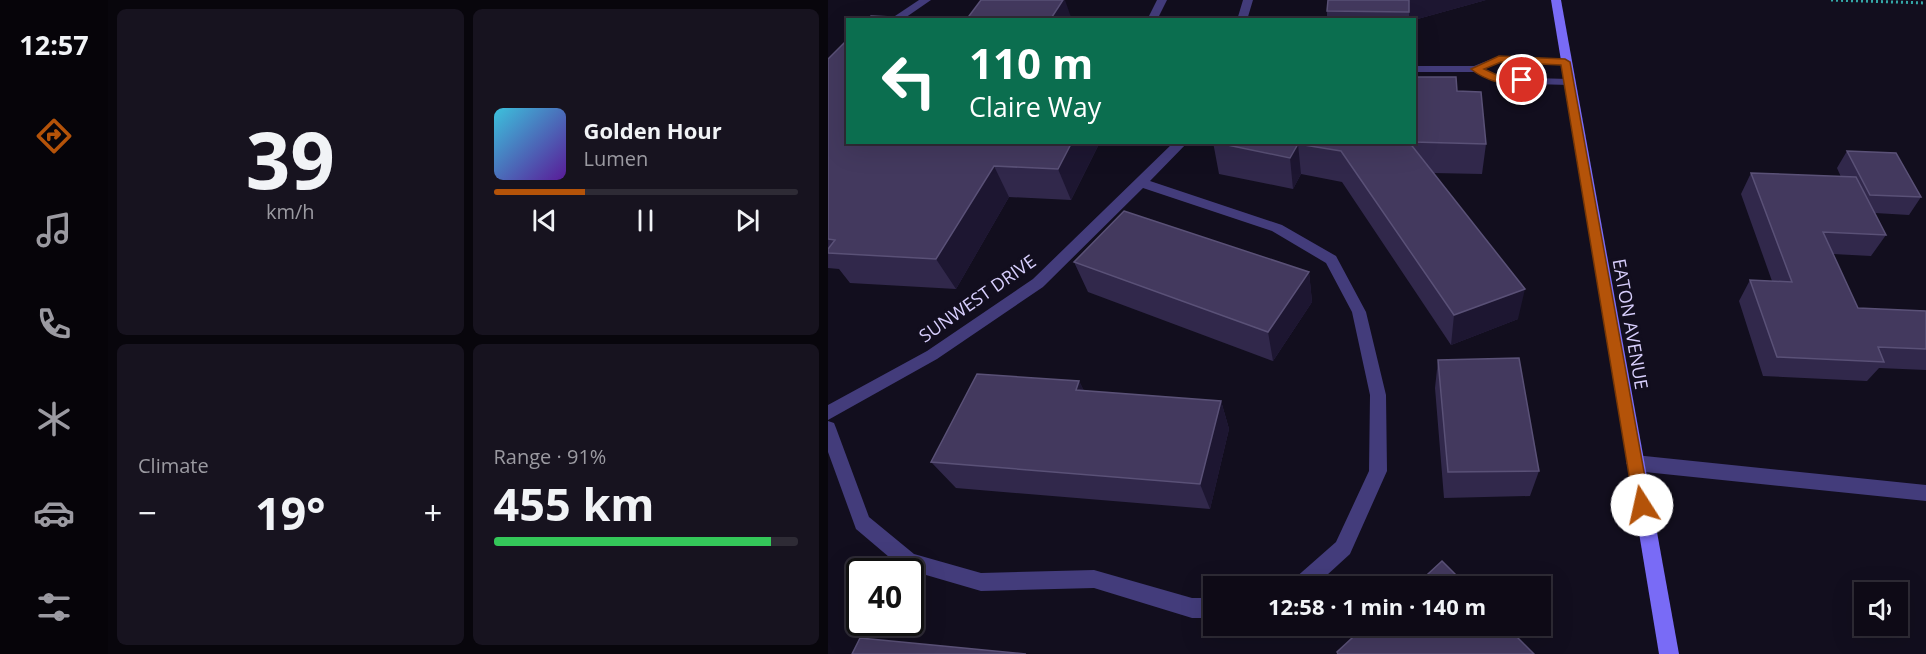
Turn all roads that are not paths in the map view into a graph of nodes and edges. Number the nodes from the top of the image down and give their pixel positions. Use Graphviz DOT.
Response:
graph roads {
  1 [pos="926,0"];
  2 [pos="1162,0"];
  3 [pos="1248,0"];
  4 [pos="1556,0"];
  5 [pos="897,18"];
  6 [pos="1153,18"];
  7 [pos="1243,18"];
  8 [pos="1565,62"];
  9 [pos="1416,69"];
  10 [pos="1476,69"];
  11 [pos="1569,82"];
  12 [pos="1180,144"];
  13 [pos="1142,183"];
  14 [pos="828,413"];
  15 [pos="828,428"];
  16 [pos="1635,463"];
  17 [pos="1926,493"];
  18 [pos="1312,576"];
  19 [pos="1203,608"];
  20 [pos="1669,654"];
  1 -- 5 [label="street"];
  2 -- 6 [label="street"];
  3 -- 7 [label="street"];
  4 -- 8 [label="street, EATON AVENUE"];
  8 -- 10 [label="street"];
  8 -- 11 [label="street, EATON AVENUE"];
  9 -- 10 [label="street"];
  10 -- 11 [label="street"];
  11 -- 16 [label="street, EATON AVENUE"];
  12 -- 13 [label="street, SUNWEST DRIVE"];
  13 -- 14 [label="street, SUNWEST DRIVE"];
  13 -- 18 [label="street"];
  15 -- 19 [label="street"];
  16 -- 17 [label="street"];
  16 -- 20 [label="street, EATON AVENUE"];
}
